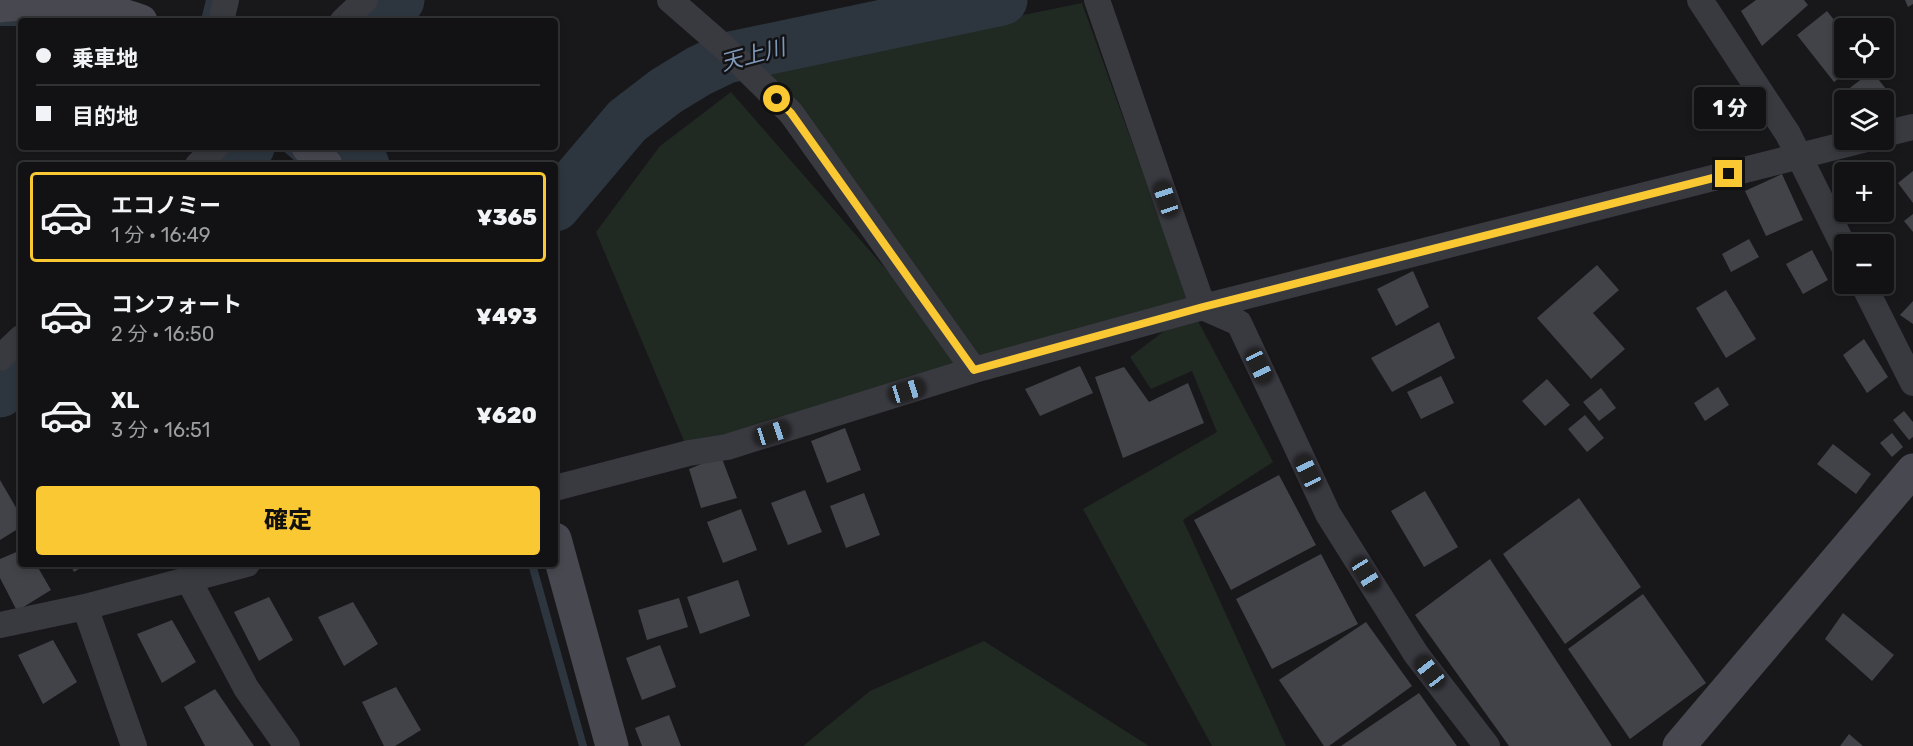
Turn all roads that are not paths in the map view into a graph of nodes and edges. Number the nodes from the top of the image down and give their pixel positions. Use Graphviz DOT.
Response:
graph roads {
  1 [pos="226,0"];
  2 [pos="365,0"];
  3 [pos="670,0"];
  4 [pos="1097,0"];
  5 [pos="1700,0"];
  6 [pos="0,6"];
  7 [pos="130,18"];
  8 [pos="222,18"];
  9 [pos="347,18"];
  10 [pos="1913,127"];
  11 [pos="1894,132"];
  12 [pos="1834,147"];
  13 [pos="213,150"];
  14 [pos="311,150"];
  15 [pos="1798,156"];
  16 [pos="201,162"];
  17 [pos="323,162"];
  18 [pos="1837,234"];
  19 [pos="1868,294"];
  20 [pos="1203,307"];
  21 [pos="18,341"];
  22 [pos="0,358"];
  23 [pos="974,370"];
  24 [pos="1913,383"];
  25 [pos="1913,470"];
  26 [pos="558,487"];
  27 [pos="558,550"];
  28 [pos="235,567"];
  29 [pos="188,579"];
  30 [pos="85,607"];
  31 [pos="0,625"];
  32 [pos="1687,743"];
  33 [pos="134,746"];
  34 [pos="287,746"];
  35 [pos="612,746"];
  36 [pos="1487,746"];
  1 -- 8 [label="street"];
  2 -- 9 [label="street"];
  3 -- 23 [label="street"];
  4 -- 20 [label="street"];
  5 -- 15 [label="street"];
  6 -- 7 [label="street"];
  10 -- 11 [label="street"];
  12 -- 15 [label="street"];
  13 -- 16 [label="street"];
  14 -- 17 [label="street"];
  15 -- 18 [label="street"];
  15 -- 20 [label="street"];
  19 -- 24 [label="street"];
  20 -- 23 [label="street"];
  20 -- 36 [label="street"];
  21 -- 22 [label="street"];
  23 -- 26 [label="street"];
  25 -- 32 [label="street"];
  27 -- 35 [label="street"];
  28 -- 29 [label="street"];
  29 -- 30 [label="street"];
  29 -- 34 [label="street"];
  30 -- 31 [label="street"];
  30 -- 33 [label="street"];
}
